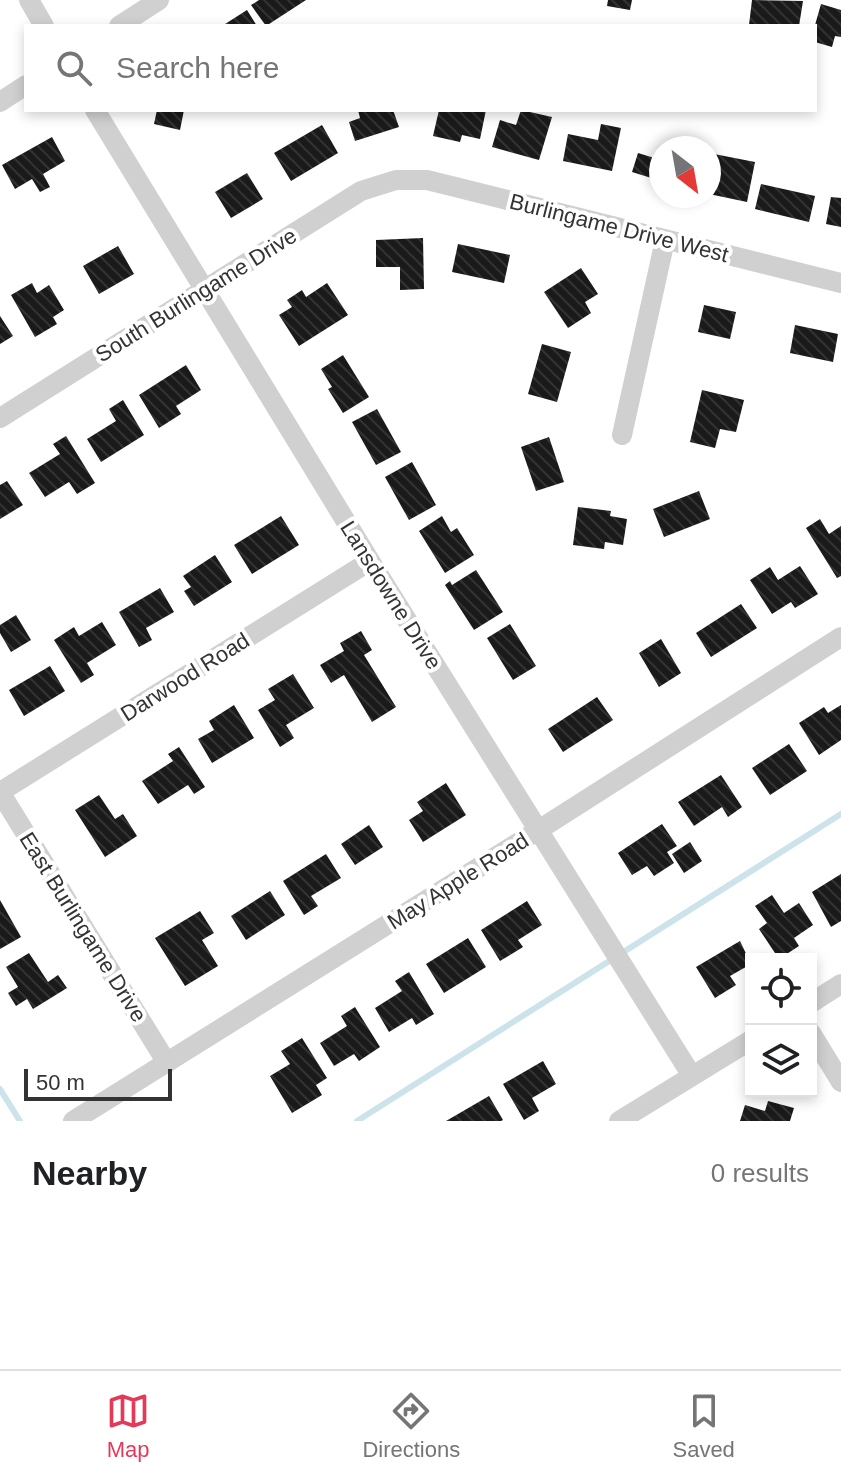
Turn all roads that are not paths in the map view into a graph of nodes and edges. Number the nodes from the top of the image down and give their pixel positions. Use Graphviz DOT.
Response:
graph roads {
  1 [pos="29,0"];
  2 [pos="159,0"];
  3 [pos="43,24"];
  4 [pos="122,24"];
  5 [pos="24,86"];
  6 [pos="0,102"];
  7 [pos="96,112"];
  8 [pos="396,180"];
  9 [pos="665,240"];
  10 [pos="841,283"];
  11 [pos="206,290"];
  12 [pos="0,418"];
  13 [pos="622,435"];
  14 [pos="370,561"];
  15 [pos="841,637"];
  16 [pos="0,792"];
  17 [pos="537,831"];
  18 [pos="841,984"];
  19 [pos="817,999"];
  20 [pos="817,1043"];
  21 [pos="745,1044"];
  22 [pos="167,1063"];
  23 [pos="692,1076"];
  24 [pos="841,1082"];
  25 [pos="73,1121"];
  26 [pos="619,1121"];
  1 -- 3 [label="street"];
  2 -- 4 [label="street"];
  5 -- 6 [label="street"];
  7 -- 11 [label="street, Lansdowne Drive"];
  8 -- 9 [label="street, Burlingame Drive West"];
  8 -- 11 [label="street, South Burlingame Drive"];
  9 -- 10 [label="street, Burlingame Drive West"];
  9 -- 13 [label="street"];
  11 -- 12 [label="street, South Burlingame Drive"];
  11 -- 14 [label="street, Lansdowne Drive"];
  14 -- 16 [label="street, Darwood Road"];
  14 -- 17 [label="street, Lansdowne Drive"];
  15 -- 17 [label="street, May Apple Road"];
  16 -- 22 [label="street, East Burlingame Drive"];
  17 -- 22 [label="street, May Apple Road"];
  17 -- 23 [label="street, Lansdowne Drive"];
  18 -- 19 [label="street"];
  20 -- 24 [label="street"];
  21 -- 23 [label="street"];
  22 -- 25 [label="street, May Apple Road"];
  23 -- 26 [label="street"];
}
